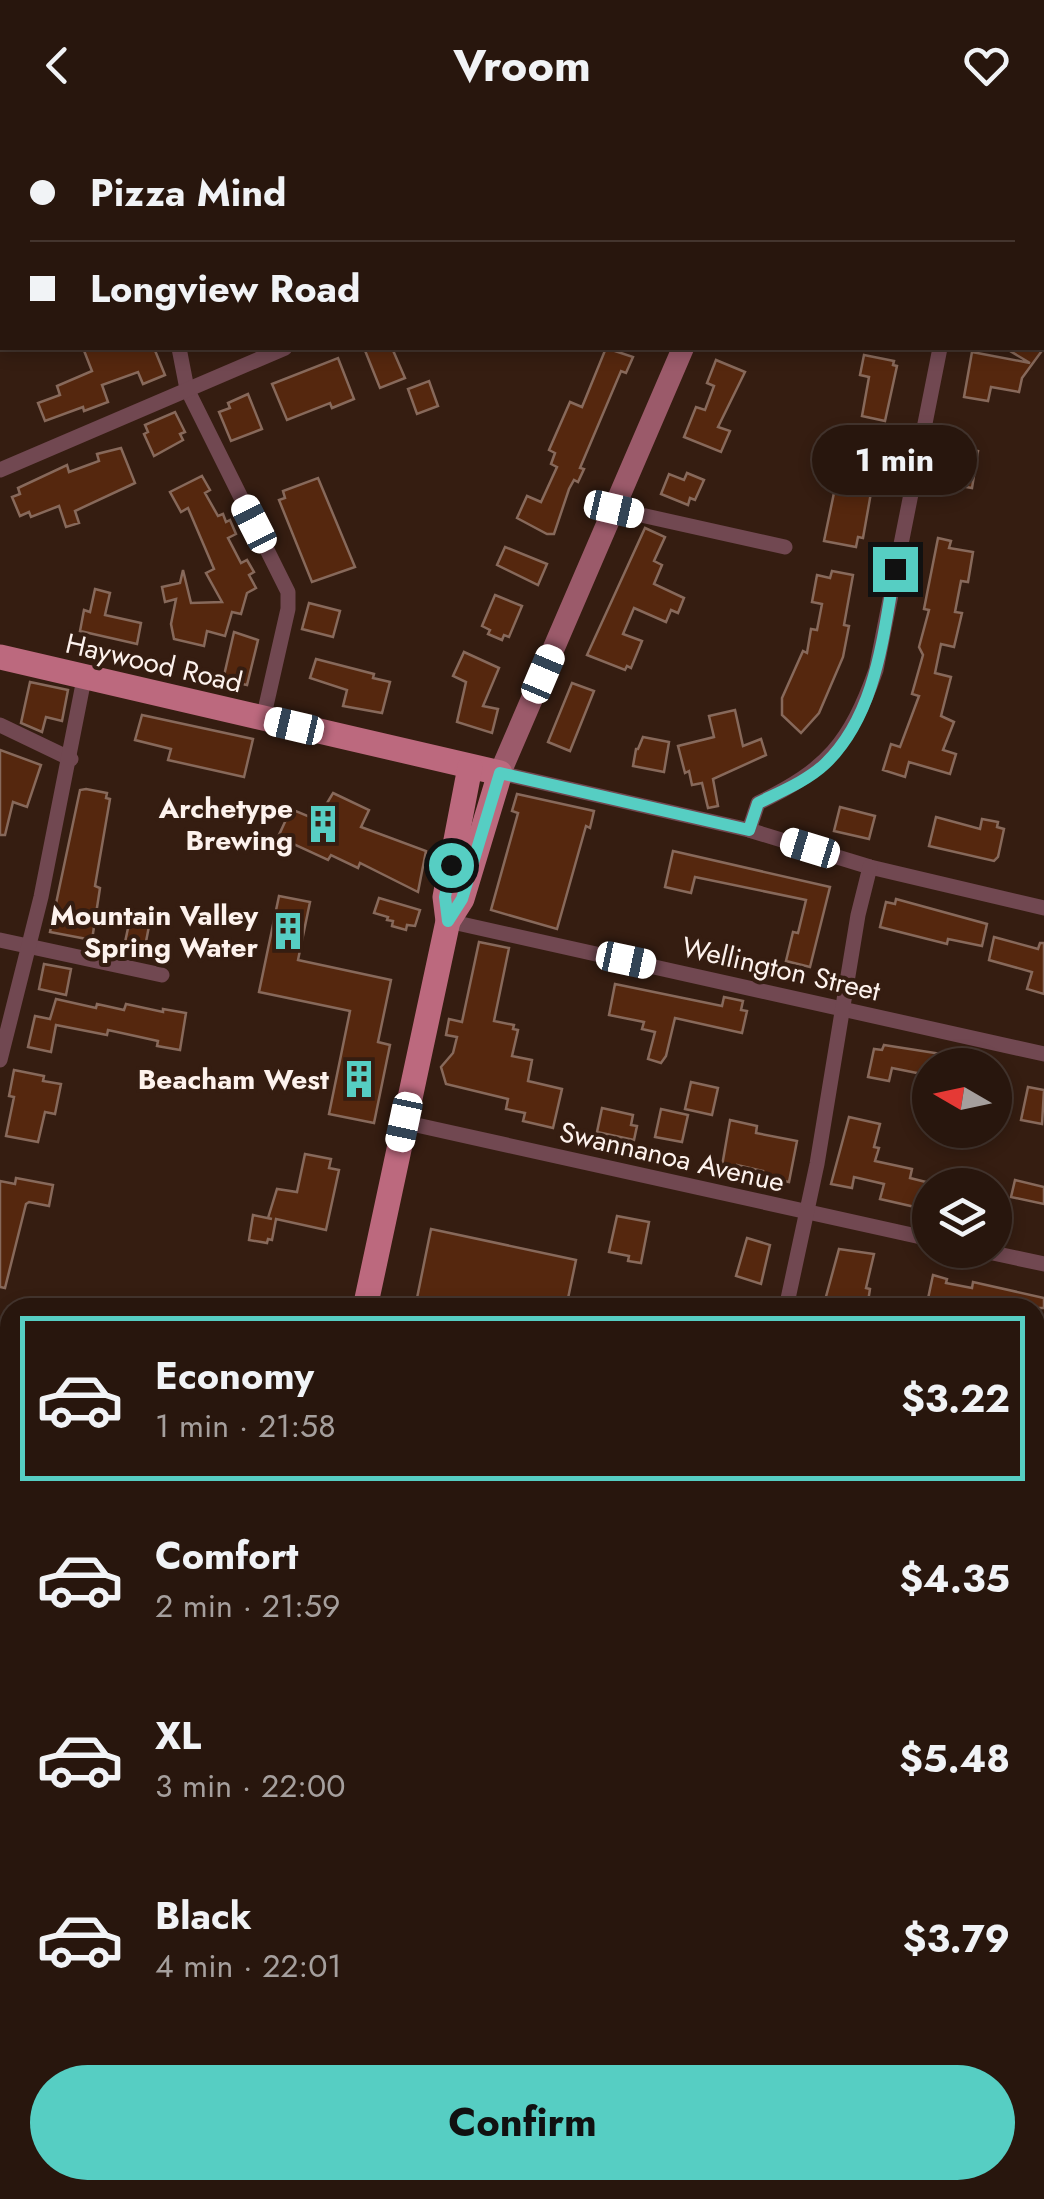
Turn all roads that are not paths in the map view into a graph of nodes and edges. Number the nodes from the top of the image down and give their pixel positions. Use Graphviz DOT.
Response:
graph roads {
  1 [pos="179,350"];
  2 [pos="281,350"];
  3 [pos="675,350"];
  4 [pos="940,350"];
  5 [pos="187,390"];
  6 [pos="0,470"];
  7 [pos="614,509"];
  8 [pos="785,547"];
  9 [pos="0,657"];
  10 [pos="84,679"];
  11 [pos="263,719"];
  12 [pos="0,726"];
  13 [pos="71,759"];
  14 [pos="470,767"];
  15 [pos="500,773"];
  16 [pos="749,830"];
  17 [pos="870,867"];
  18 [pos="1044,908"];
  19 [pos="448,921"];
  20 [pos="0,940"];
  21 [pos="28,946"];
  22 [pos="162,975"];
  23 [pos="845,1008"];
  24 [pos="1044,1054"];
  25 [pos="0,1060"];
  26 [pos="404,1122"];
  27 [pos="806,1212"];
  28 [pos="912,1236"];
  29 [pos="1012,1257"];
  30 [pos="1044,1264"];
  31 [pos="367,1298"];
  32 [pos="788,1298"];
  1 -- 5 [label="street"];
  2 -- 5 [label="street"];
  3 -- 7 [label="street"];
  4 -- 16 [label="street"];
  5 -- 6 [label="street"];
  5 -- 11 [label="street"];
  7 -- 8 [label="street"];
  7 -- 15 [label="street"];
  9 -- 10 [label="main road, Haywood Road"];
  10 -- 11 [label="main road, Haywood Road"];
  10 -- 13 [label="street"];
  11 -- 14 [label="main road, Haywood Road"];
  12 -- 13 [label="street"];
  13 -- 21 [label="street"];
  14 -- 15 [label="main road, Haywood Road"];
  14 -- 19 [label="main road"];
  15 -- 16 [label="street"];
  15 -- 19 [label="main road"];
  16 -- 17 [label="street"];
  17 -- 18 [label="street"];
  17 -- 23 [label="street"];
  19 -- 23 [label="street, Wellington Street"];
  19 -- 26 [label="main road"];
  20 -- 21 [label="street"];
  21 -- 22 [label="street"];
  21 -- 25 [label="street"];
  23 -- 24 [label="street, Wellington Street"];
  23 -- 27 [label="street"];
  26 -- 27 [label="street, Swannanoa Avenue"];
  26 -- 31 [label="main road"];
  27 -- 28 [label="street, Swannanoa Avenue"];
  27 -- 32 [label="street"];
  29 -- 30 [label="street"];
}
